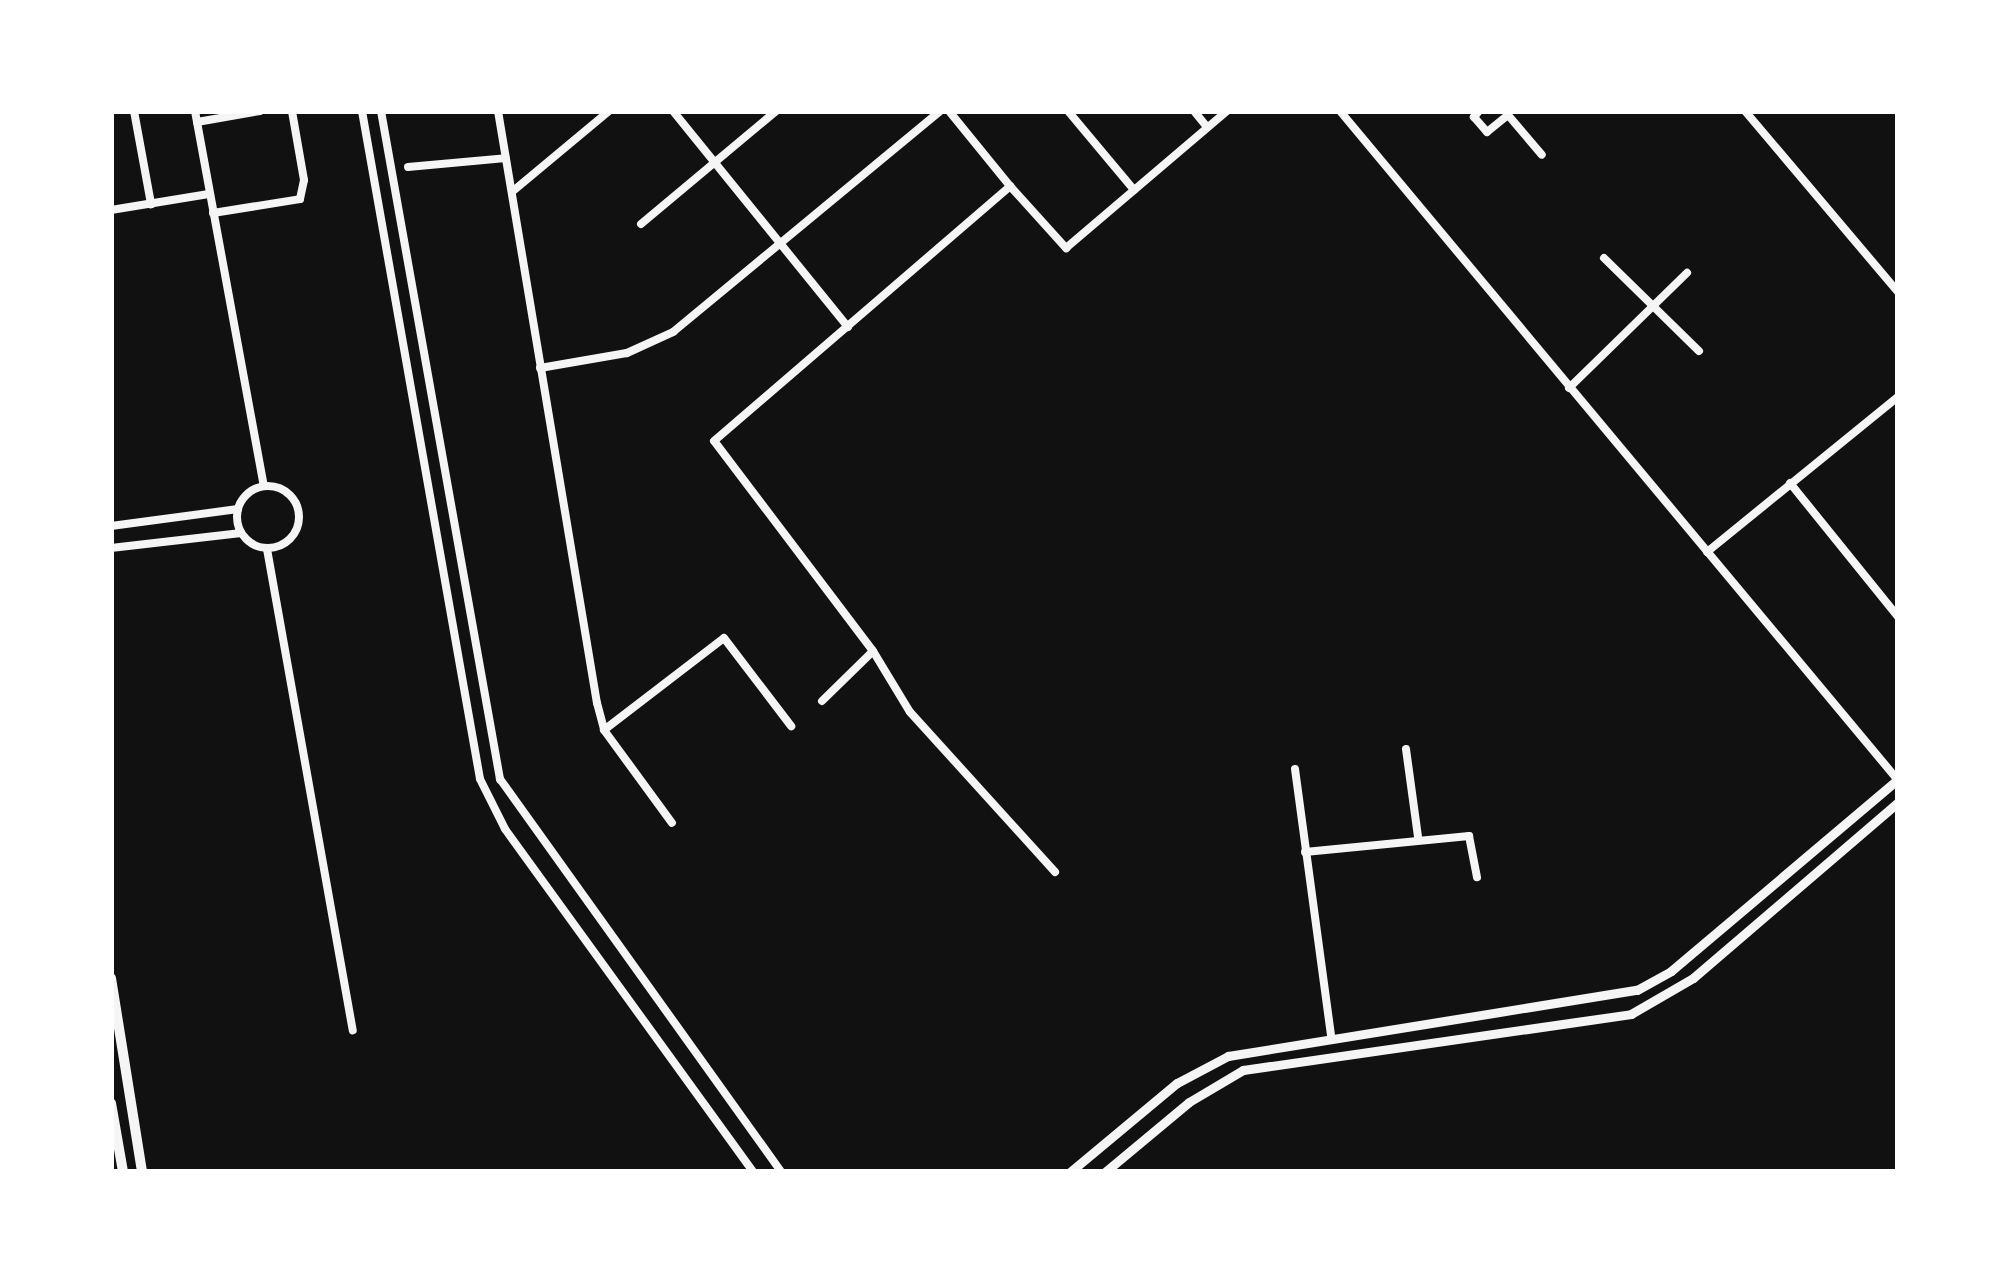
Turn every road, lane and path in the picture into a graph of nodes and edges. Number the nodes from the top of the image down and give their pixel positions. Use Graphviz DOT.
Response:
graph roads {
  1 [pos="134,111"];
  2 [pos="260,111"];
  3 [pos="292,111"];
  4 [pos="362,111"];
  5 [pos="381,111"];
  6 [pos="498,111"];
  7 [pos="609,111"];
  8 [pos="673,111"];
  9 [pos="776,111"];
  10 [pos="945,111"];
  11 [pos="1068,111"];
  12 [pos="1194,111"];
  13 [pos="1227,111"];
  14 [pos="1340,111"];
  15 [pos="1480,111"];
  16 [pos="1744,111"];
  17 [pos="196,117"];
  18 [pos="1207,127"];
  19 [pos="1542,155"];
  20 [pos="506,158"];
  21 [pos="714,162"];
  22 [pos="409,167"];
  23 [pos="1010,186"];
  24 [pos="1133,190"];
  25 [pos="512,192"];
  26 [pos="209,194"];
  27 [pos="152,204"];
  28 [pos="111,210"];
  29 [pos="213,213"];
  30 [pos="641,224"];
  31 [pos="780,243"];
  32 [pos="1604,258"];
  33 [pos="1687,273"];
  34 [pos="1898,292"];
  35 [pos="1653,306"];
  36 [pos="848,327"];
  37 [pos="1699,351"];
  38 [pos="540,368"];
  39 [pos="1569,388"];
  40 [pos="1898,397"];
  41 [pos="1790,483"];
  42 [pos="264,486"];
  43 [pos="238,509"];
  44 [pos="111,526"];
  45 [pos="241,533"];
  46 [pos="111,548"];
  47 [pos="267,549"];
  48 [pos="1707,552"];
  49 [pos="1898,617"];
  50 [pos="873,651"];
  51 [pos="822,701"];
  52 [pos="791,726"];
  53 [pos="604,730"];
  54 [pos="1406,749"];
  55 [pos="1295,770"];
  56 [pos="1898,779"];
  57 [pos="1898,802"];
  58 [pos="672,823"];
  59 [pos="1418,837"];
  60 [pos="1305,852"];
  61 [pos="1055,872"];
  62 [pos="1477,877"];
  63 [pos="111,979"];
  64 [pos="352,1030"];
  65 [pos="1331,1037"];
  66 [pos="111,1103"];
  67 [pos="123,1172"];
  68 [pos="142,1172"];
  69 [pos="754,1172"];
  70 [pos="781,1172"];
  71 [pos="1070,1172"];
  72 [pos="1105,1172"];
  1 -- 27 [label="street"];
  2 -- 17 [label="street"];
  3 -- 29 [label="street"];
  4 -- 69 [label="street"];
  5 -- 70 [label="street"];
  6 -- 20 [label="street"];
  7 -- 25 [label="street"];
  8 -- 21 [label="street"];
  9 -- 21 [label="street"];
  10 -- 23 [label="street"];
  10 -- 31 [label="street"];
  11 -- 24 [label="street"];
  12 -- 18 [label="street"];
  13 -- 18 [label="street"];
  14 -- 39 [label="street"];
  15 -- 19 [label="street"];
  16 -- 34 [label="street"];
  17 -- 26 [label="street"];
  18 -- 24 [label="street"];
  20 -- 22 [label="street"];
  20 -- 25 [label="street"];
  21 -- 30 [label="street"];
  21 -- 31 [label="street"];
  23 -- 24 [label="street"];
  23 -- 36 [label="street"];
  25 -- 38 [label="street"];
  26 -- 27 [label="street"];
  26 -- 29 [label="street"];
  27 -- 28 [label="street"];
  29 -- 42 [label="street"];
  31 -- 36 [label="street"];
  31 -- 38 [label="street"];
  32 -- 35 [label="street"];
  33 -- 35 [label="street"];
  35 -- 37 [label="street"];
  35 -- 39 [label="street"];
  36 -- 50 [label="street"];
  38 -- 53 [label="street"];
  39 -- 48 [label="street"];
  40 -- 41 [label="street"];
  41 -- 48 [label="street"];
  41 -- 49 [label="street"];
  42 -- 43 [label="street"];
  42 -- 47 [label="street"];
  43 -- 44 [label="street"];
  43 -- 45 [label="street"];
  45 -- 46 [label="street"];
  45 -- 47 [label="street"];
  47 -- 64 [label="street"];
  48 -- 56 [label="street"];
  50 -- 51 [label="street"];
  50 -- 61 [label="street"];
  52 -- 53 [label="street"];
  53 -- 58 [label="street"];
  54 -- 59 [label="street"];
  55 -- 60 [label="street"];
  56 -- 65 [label="street"];
  57 -- 72 [label="street"];
  59 -- 60 [label="street"];
  59 -- 62 [label="street"];
  60 -- 65 [label="street"];
  63 -- 68 [label="main road"];
  65 -- 71 [label="street"];
  66 -- 67 [label="main road"];
}
